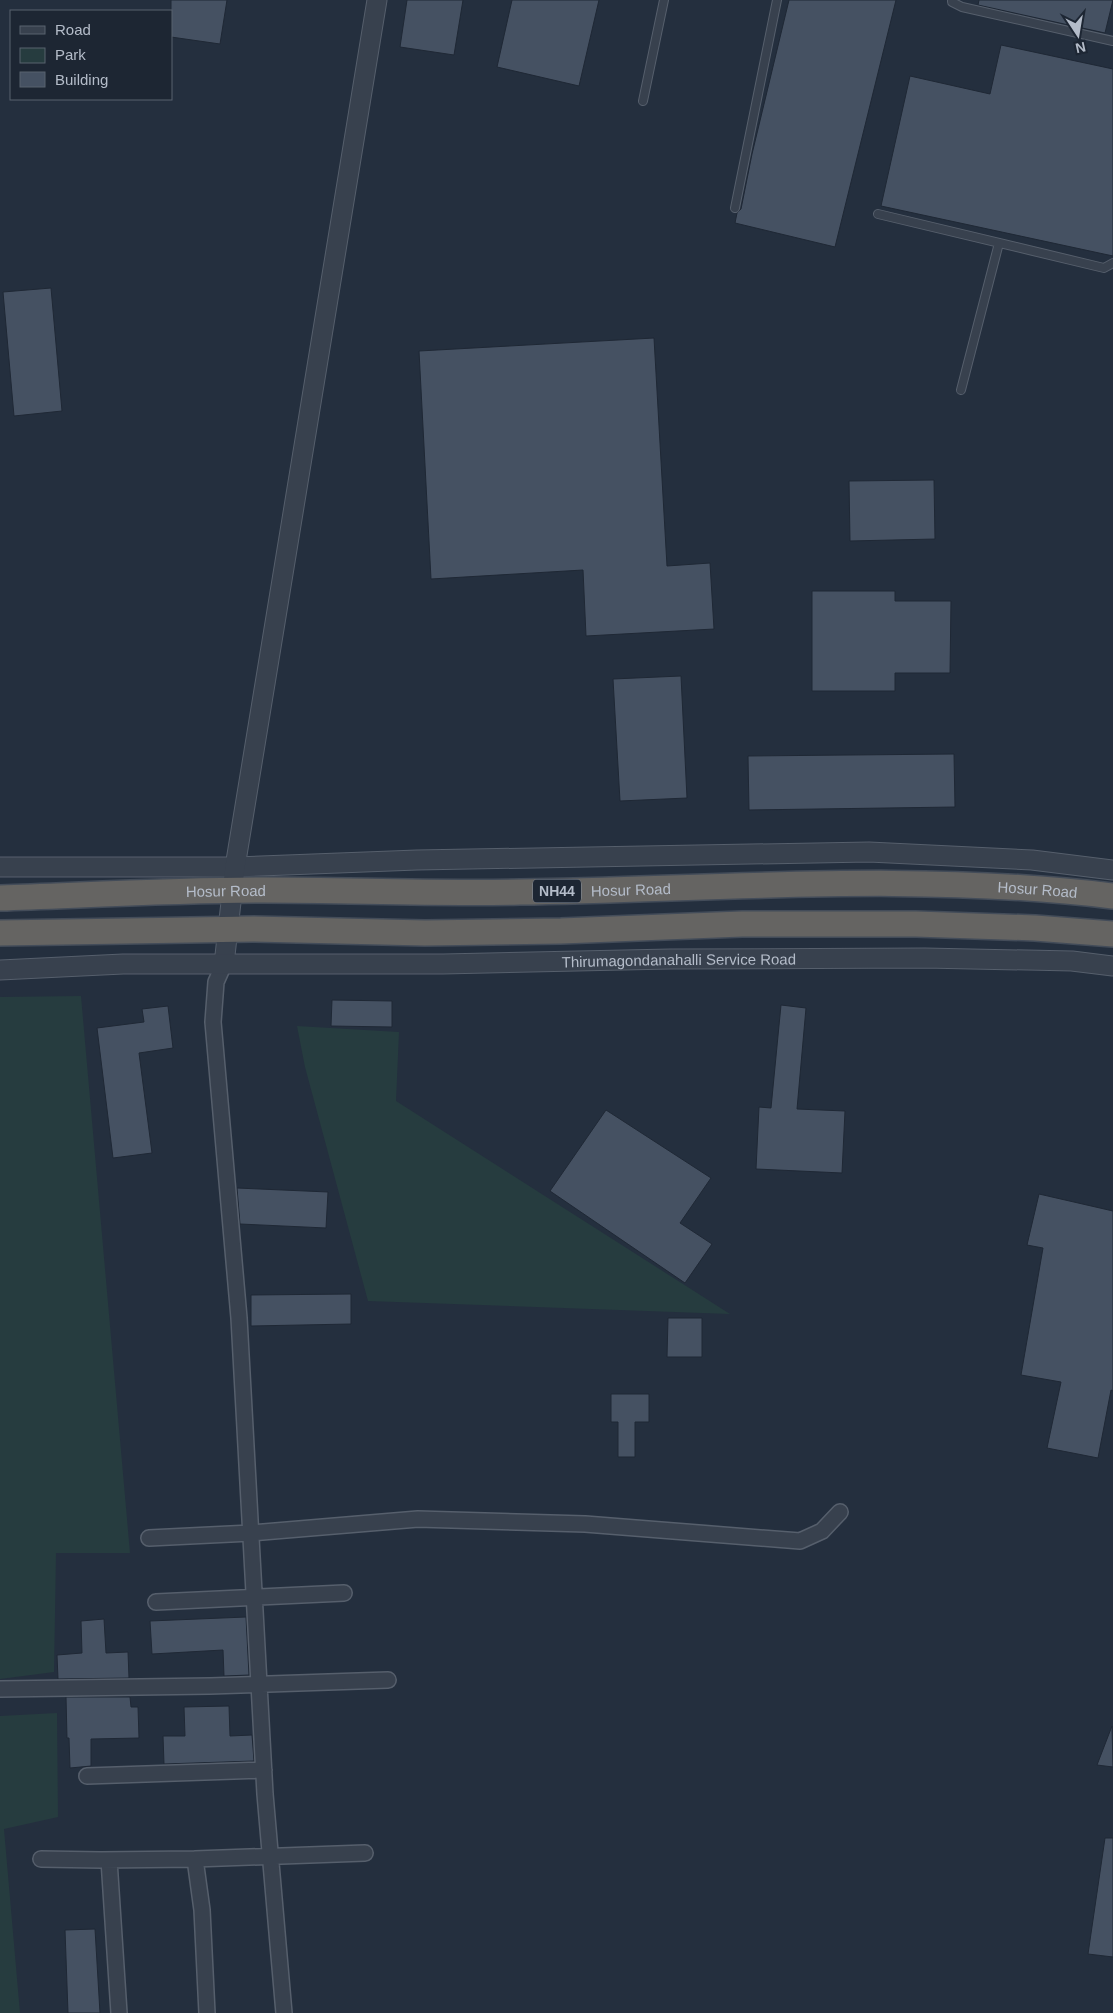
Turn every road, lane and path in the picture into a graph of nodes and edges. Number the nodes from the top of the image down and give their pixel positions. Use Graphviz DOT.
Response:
graph roads {
  1 [pos="378,0"];
  2 [pos="664,0"];
  3 [pos="777,0"];
  4 [pos="952,0"];
  5 [pos="1113,41"];
  6 [pos="643,101"];
  7 [pos="735,208"];
  8 [pos="878,214"];
  9 [pos="999,243"];
  10 [pos="1113,263"];
  11 [pos="961,390"];
  12 [pos="0,867"];
  13 [pos="1113,870"];
  14 [pos="233,879"];
  15 [pos="1113,896"];
  16 [pos="0,898"];
  17 [pos="228,929"];
  18 [pos="0,933"];
  19 [pos="1113,934"];
  20 [pos="224,964"];
  21 [pos="1113,966"];
  22 [pos="0,970"];
  23 [pos="840,1512"];
  24 [pos="251,1532"];
  25 [pos="149,1538"];
  26 [pos="344,1593"];
  27 [pos="254,1598"];
  28 [pos="156,1602"];
  29 [pos="388,1680"];
  30 [pos="259,1685"];
  31 [pos="0,1689"];
  32 [pos="264,1770"];
  33 [pos="87,1776"];
  34 [pos="365,1852"];
  35 [pos="271,1856"];
  36 [pos="195,1858"];
  37 [pos="41,1859"];
  38 [pos="109,1860"];
  39 [pos="119,2013"];
  40 [pos="207,2013"];
  41 [pos="284,2013"];
  1 -- 14 [label="street"];
  2 -- 6 [label="lane"];
  3 -- 7 [label="lane"];
  4 -- 5 [label="lane"];
  8 -- 9 [label="lane"];
  9 -- 10 [label="lane"];
  9 -- 11 [label="lane"];
  12 -- 14 [label="street"];
  13 -- 14 [label="street"];
  14 -- 15 [label="highway, Hosur Road / NH44"];
  14 -- 16 [label="highway, Hosur Road / NH44"];
  14 -- 17 [label="street"];
  17 -- 18 [label="highway"];
  17 -- 19 [label="highway"];
  17 -- 20 [label="street"];
  20 -- 21 [label="street, Thirumagondanahalli Service Road"];
  20 -- 22 [label="street, Thirumagondanahalli Service Road"];
  20 -- 24 [label="street"];
  23 -- 24 [label="street"];
  24 -- 25 [label="street"];
  24 -- 27 [label="street"];
  26 -- 27 [label="street"];
  27 -- 28 [label="street"];
  27 -- 30 [label="street"];
  29 -- 30 [label="street"];
  30 -- 31 [label="street"];
  30 -- 32 [label="street"];
  32 -- 33 [label="street"];
  32 -- 35 [label="street"];
  34 -- 35 [label="street"];
  35 -- 36 [label="street"];
  35 -- 41 [label="street"];
  36 -- 38 [label="street"];
  36 -- 40 [label="street"];
  37 -- 38 [label="street"];
  38 -- 39 [label="street"];
}
